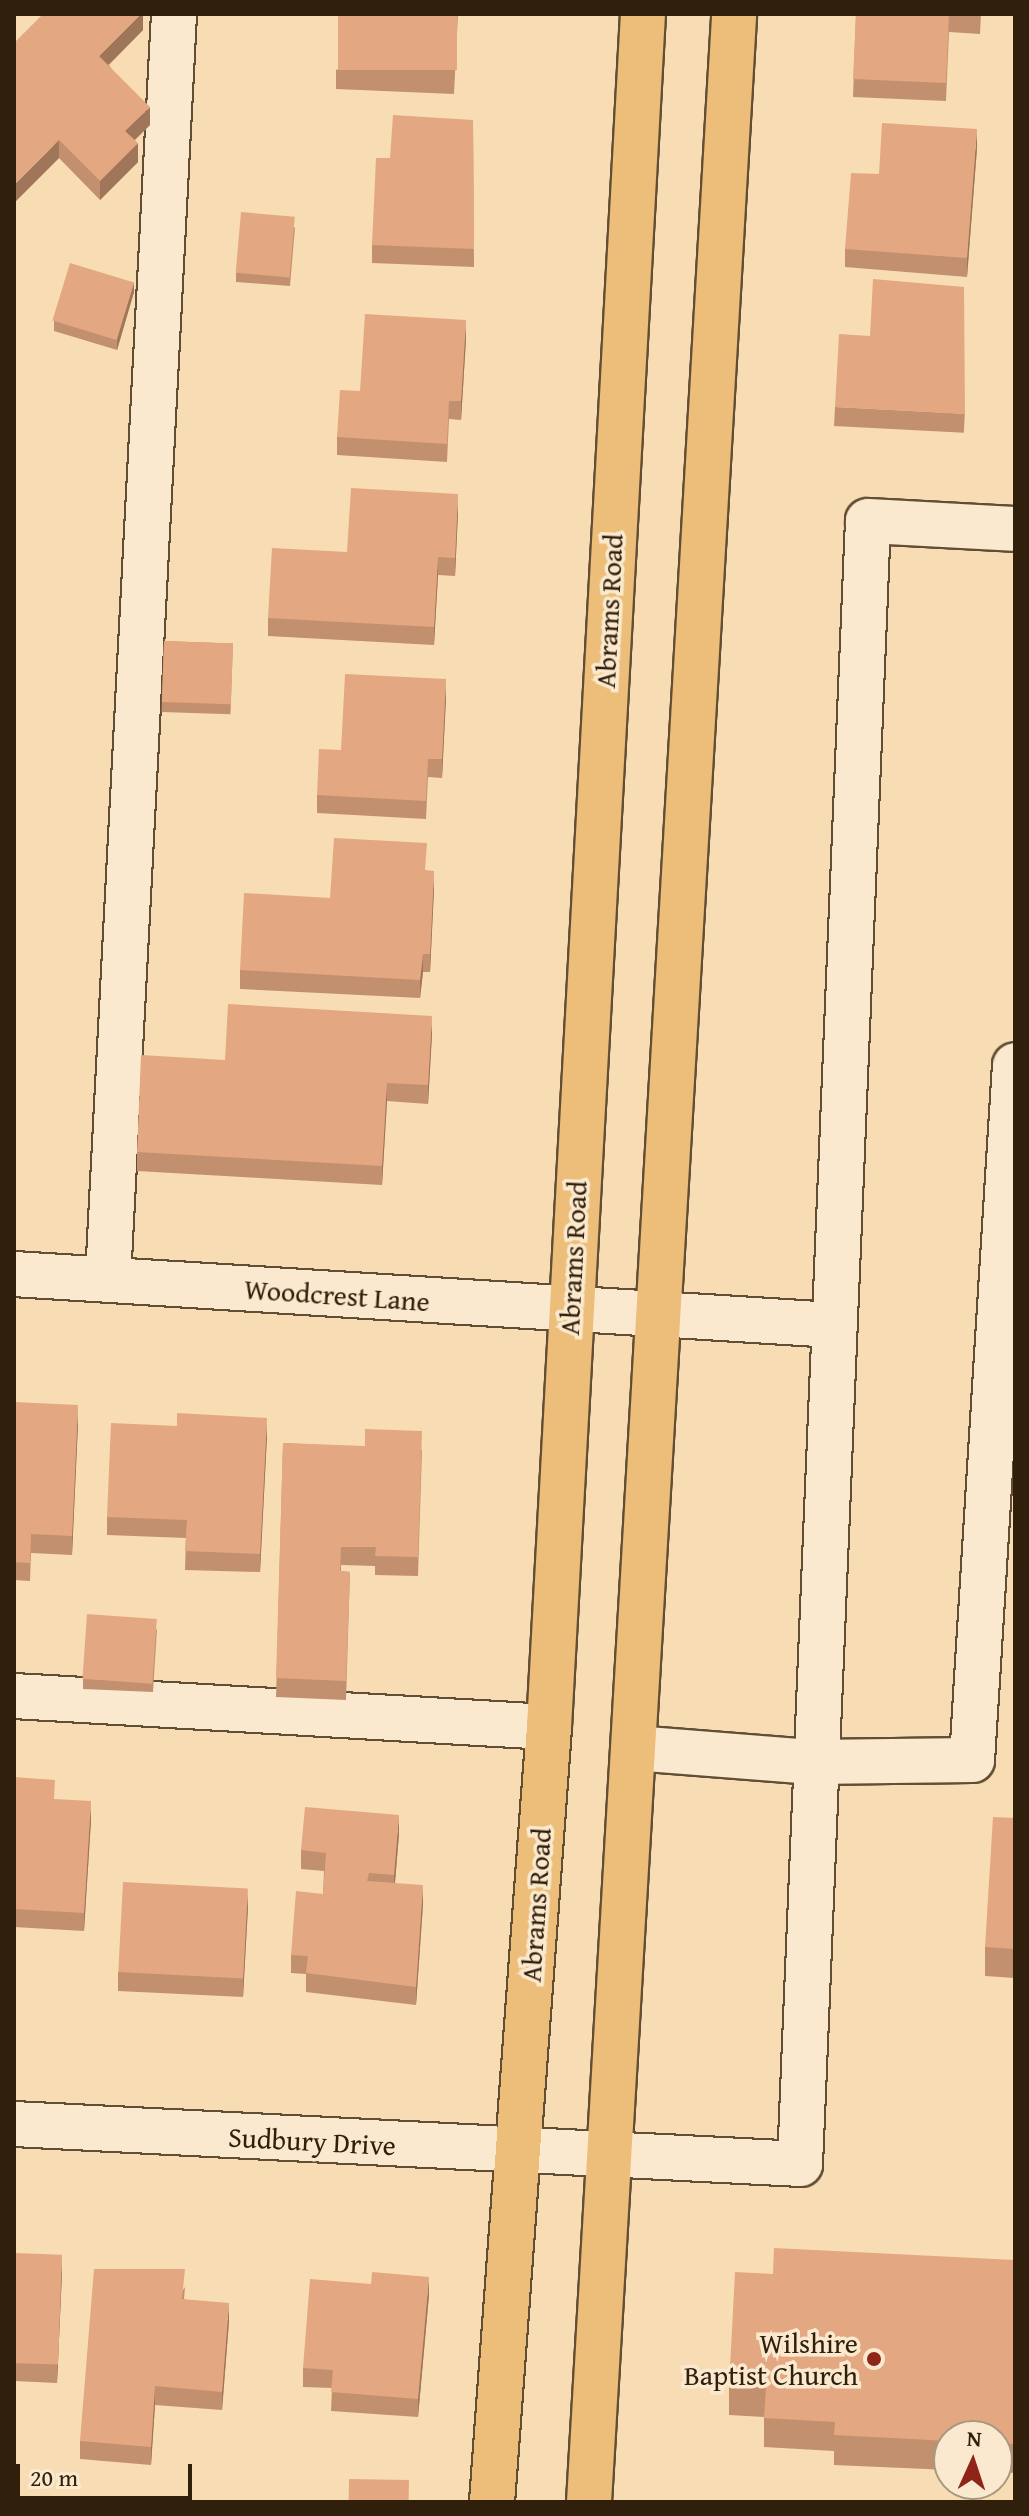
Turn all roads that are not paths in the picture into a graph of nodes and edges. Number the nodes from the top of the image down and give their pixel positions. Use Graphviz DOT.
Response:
graph roads {
  1 [pos="174,14"];
  2 [pos="643,14"];
  3 [pos="734,14"];
  4 [pos="1015,529"];
  5 [pos="1015,1065"];
  6 [pos="14,1274"];
  7 [pos="108,1278"];
  8 [pos="570,1310"];
  9 [pos="660,1315"];
  10 [pos="833,1325"];
  11 [pos="14,1696"];
  12 [pos="549,1727"];
  13 [pos="634,1748"];
  14 [pos="813,1762"];
  15 [pos="14,2124"];
  16 [pos="517,2152"];
  17 [pos="611,2152"];
  18 [pos="492,2502"];
  19 [pos="589,2502"];
  1 -- 7 [label="street"];
  2 -- 8 [label="main road, Abrams Road"];
  3 -- 9 [label="main road"];
  4 -- 10 [label="street"];
  5 -- 14 [label="street"];
  6 -- 7 [label="street, Woodcrest Lane"];
  7 -- 8 [label="street, Woodcrest Lane"];
  8 -- 9 [label="street, Woodcrest Lane"];
  8 -- 12 [label="main road, Abrams Road"];
  9 -- 10 [label="street, Woodcrest Lane"];
  9 -- 13 [label="main road"];
  10 -- 14 [label="street"];
  11 -- 12 [label="street"];
  12 -- 16 [label="main road, Abrams Road"];
  13 -- 14 [label="street"];
  13 -- 17 [label="main road"];
  14 -- 17 [label="street, Sudbury Drive"];
  15 -- 16 [label="street, Sudbury Drive"];
  16 -- 17 [label="street, Sudbury Drive"];
  16 -- 18 [label="main road, Abrams Road"];
  17 -- 19 [label="main road"];
}
